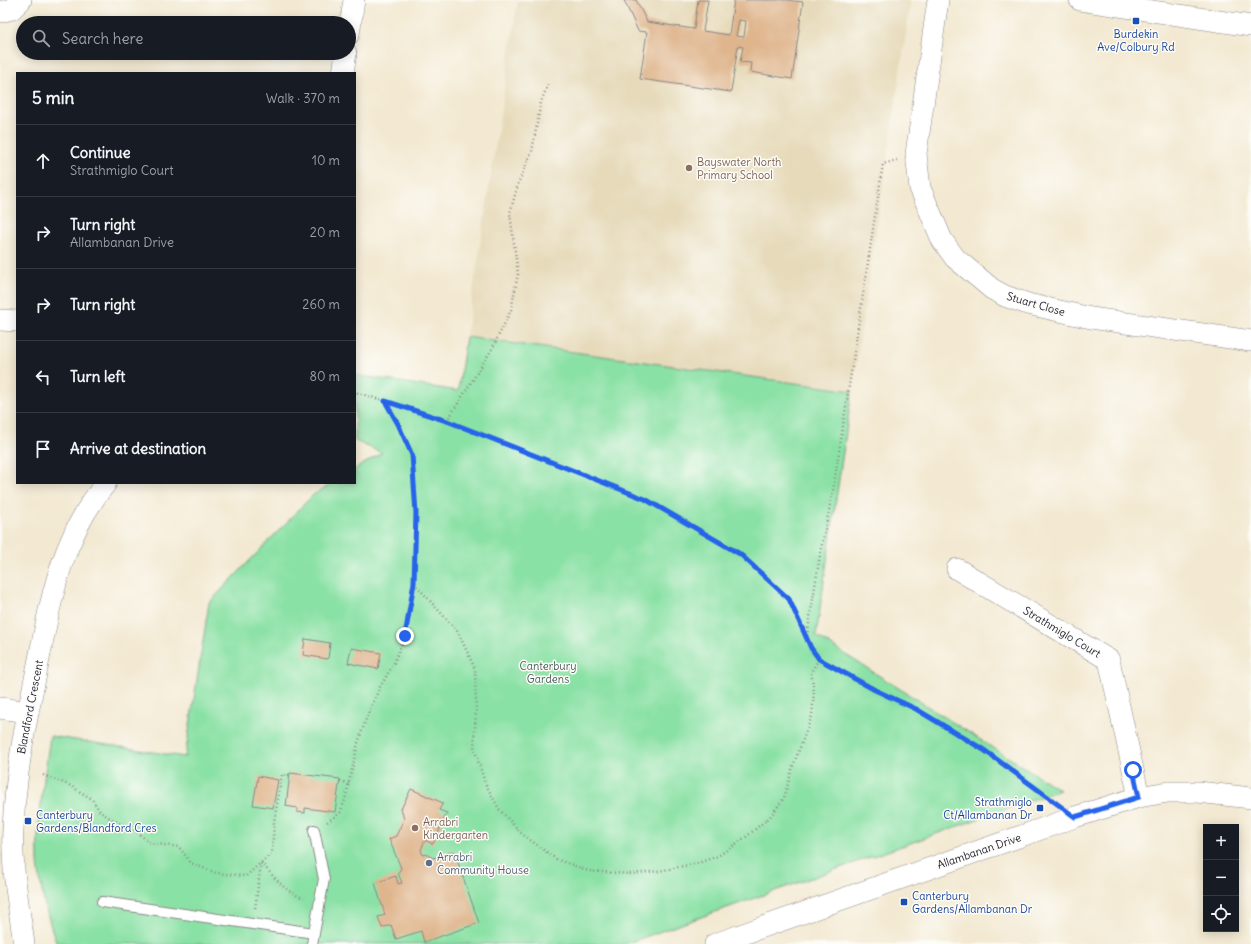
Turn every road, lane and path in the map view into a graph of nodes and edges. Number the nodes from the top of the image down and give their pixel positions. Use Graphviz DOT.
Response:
graph roads {
  1 [pos="21,0"];
  2 [pos="354,0"];
  3 [pos="938,0"];
  4 [pos="1080,0"];
  5 [pos="0,12"];
  6 [pos="352,16"];
  7 [pos="1251,26"];
  8 [pos="345,60"];
  9 [pos="343,72"];
  10 [pos="548,82"];
  11 [pos="916,154"];
  12 [pos="0,320"];
  13 [pos="16,321"];
  14 [pos="1251,341"];
  15 [pos="356,392"];
  16 [pos="385,401"];
  17 [pos="447,421"];
  18 [pos="105,484"];
  19 [pos="956,569"];
  20 [pos="414,583"];
  21 [pos="807,636"];
  22 [pos="819,659"];
  23 [pos="0,708"];
  24 [pos="28,712"];
  25 [pos="43,775"];
  26 [pos="290,775"];
  27 [pos="340,781"];
  28 [pos="350,784"];
  29 [pos="1139,797"];
  30 [pos="1251,798"];
  31 [pos="1075,817"];
  32 [pos="314,830"];
  33 [pos="261,863"];
  34 [pos="102,902"];
  35 [pos="320,902"];
  36 [pos="253,924"];
  37 [pos="314,933"];
  38 [pos="24,944"];
  39 [pos="312,944"];
  40 [pos="714,944"];
  1 -- 5 [label="street"];
  2 -- 6 [label="street"];
  3 -- 11 [label="street, Stuart Close"];
  4 -- 7 [label="street"];
  8 -- 9 [label="street"];
  10 -- 17 [label="path"];
  11 -- 14 [label="street, Stuart Close"];
  11 -- 21 [label="path"];
  12 -- 13 [label="street"];
  15 -- 16 [label="path"];
  16 -- 17 [label="path"];
  16 -- 20 [label="path"];
  17 -- 21 [label="path"];
  18 -- 24 [label="street, Blandford Crescent"];
  19 -- 29 [label="street, Strathmiglo Court"];
  20 -- 22 [label="path"];
  20 -- 28 [label="path"];
  21 -- 22 [label="path"];
  22 -- 31 [label="path"];
  23 -- 24 [label="street"];
  24 -- 38 [label="street, Blandford Crescent"];
  25 -- 33 [label="path"];
  26 -- 33 [label="path"];
  27 -- 28 [label="path"];
  28 -- 32 [label="path"];
  29 -- 30 [label="street, Allambanan Drive"];
  29 -- 31 [label="street, Allambanan Drive"];
  31 -- 40 [label="street, Allambanan Drive"];
  32 -- 35 [label="lane"];
  33 -- 35 [label="path"];
  33 -- 36 [label="path"];
  34 -- 36 [label="lane"];
  35 -- 37 [label="lane"];
  36 -- 37 [label="lane"];
  37 -- 39 [label="lane"];
}
